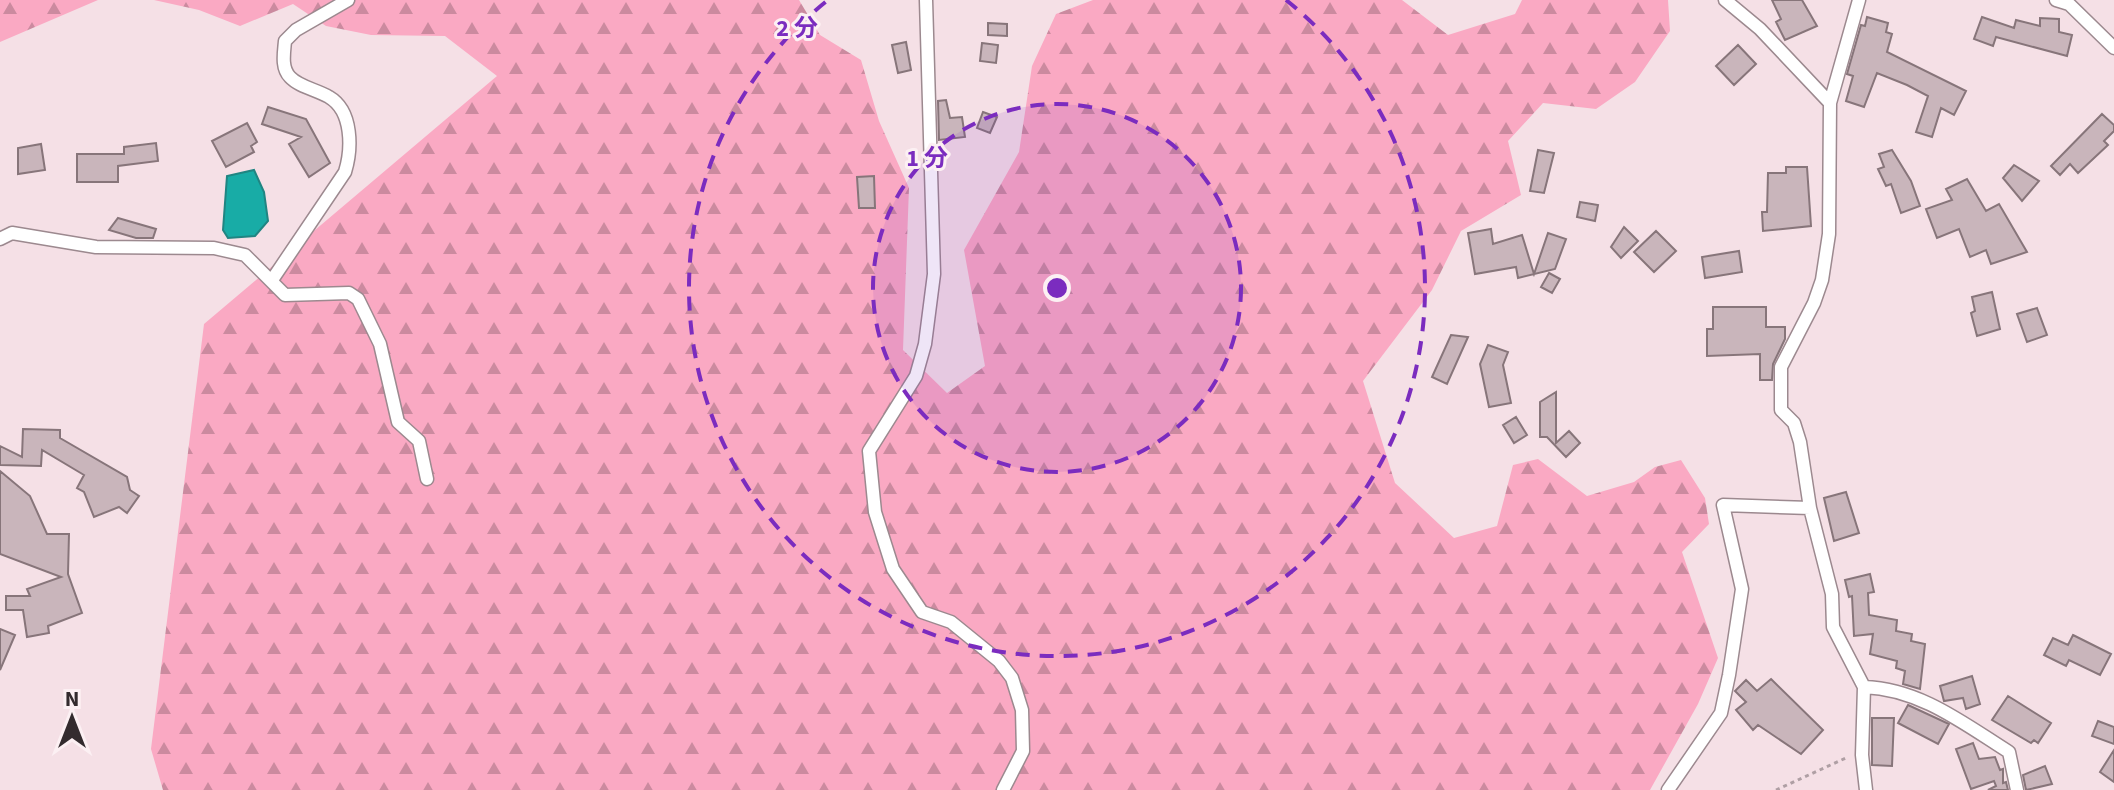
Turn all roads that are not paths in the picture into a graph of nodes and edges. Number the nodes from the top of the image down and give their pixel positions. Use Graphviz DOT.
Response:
graph roads {
  1 [pos="348,0"];
  2 [pos="926,0"];
  3 [pos="1725,0"];
  4 [pos="1859,0"];
  5 [pos="2056,0"];
  6 [pos="2114,48"];
  7 [pos="1830,103"];
  8 [pos="0,239"];
  9 [pos="272,280"];
  10 [pos="427,479"];
  11 [pos="1810,508"];
  12 [pos="1864,687"];
  13 [pos="1003,790"];
  14 [pos="1668,790"];
  15 [pos="1866,790"];
  16 [pos="2017,790"];
  1 -- 9 [label="street"];
  2 -- 13 [label="street"];
  3 -- 7 [label="street"];
  4 -- 7 [label="street"];
  5 -- 6 [label="street"];
  7 -- 11 [label="street"];
  8 -- 9 [label="street"];
  9 -- 10 [label="street"];
  11 -- 12 [label="street"];
  11 -- 14 [label="street"];
  12 -- 15 [label="street"];
  12 -- 16 [label="street"];
}
